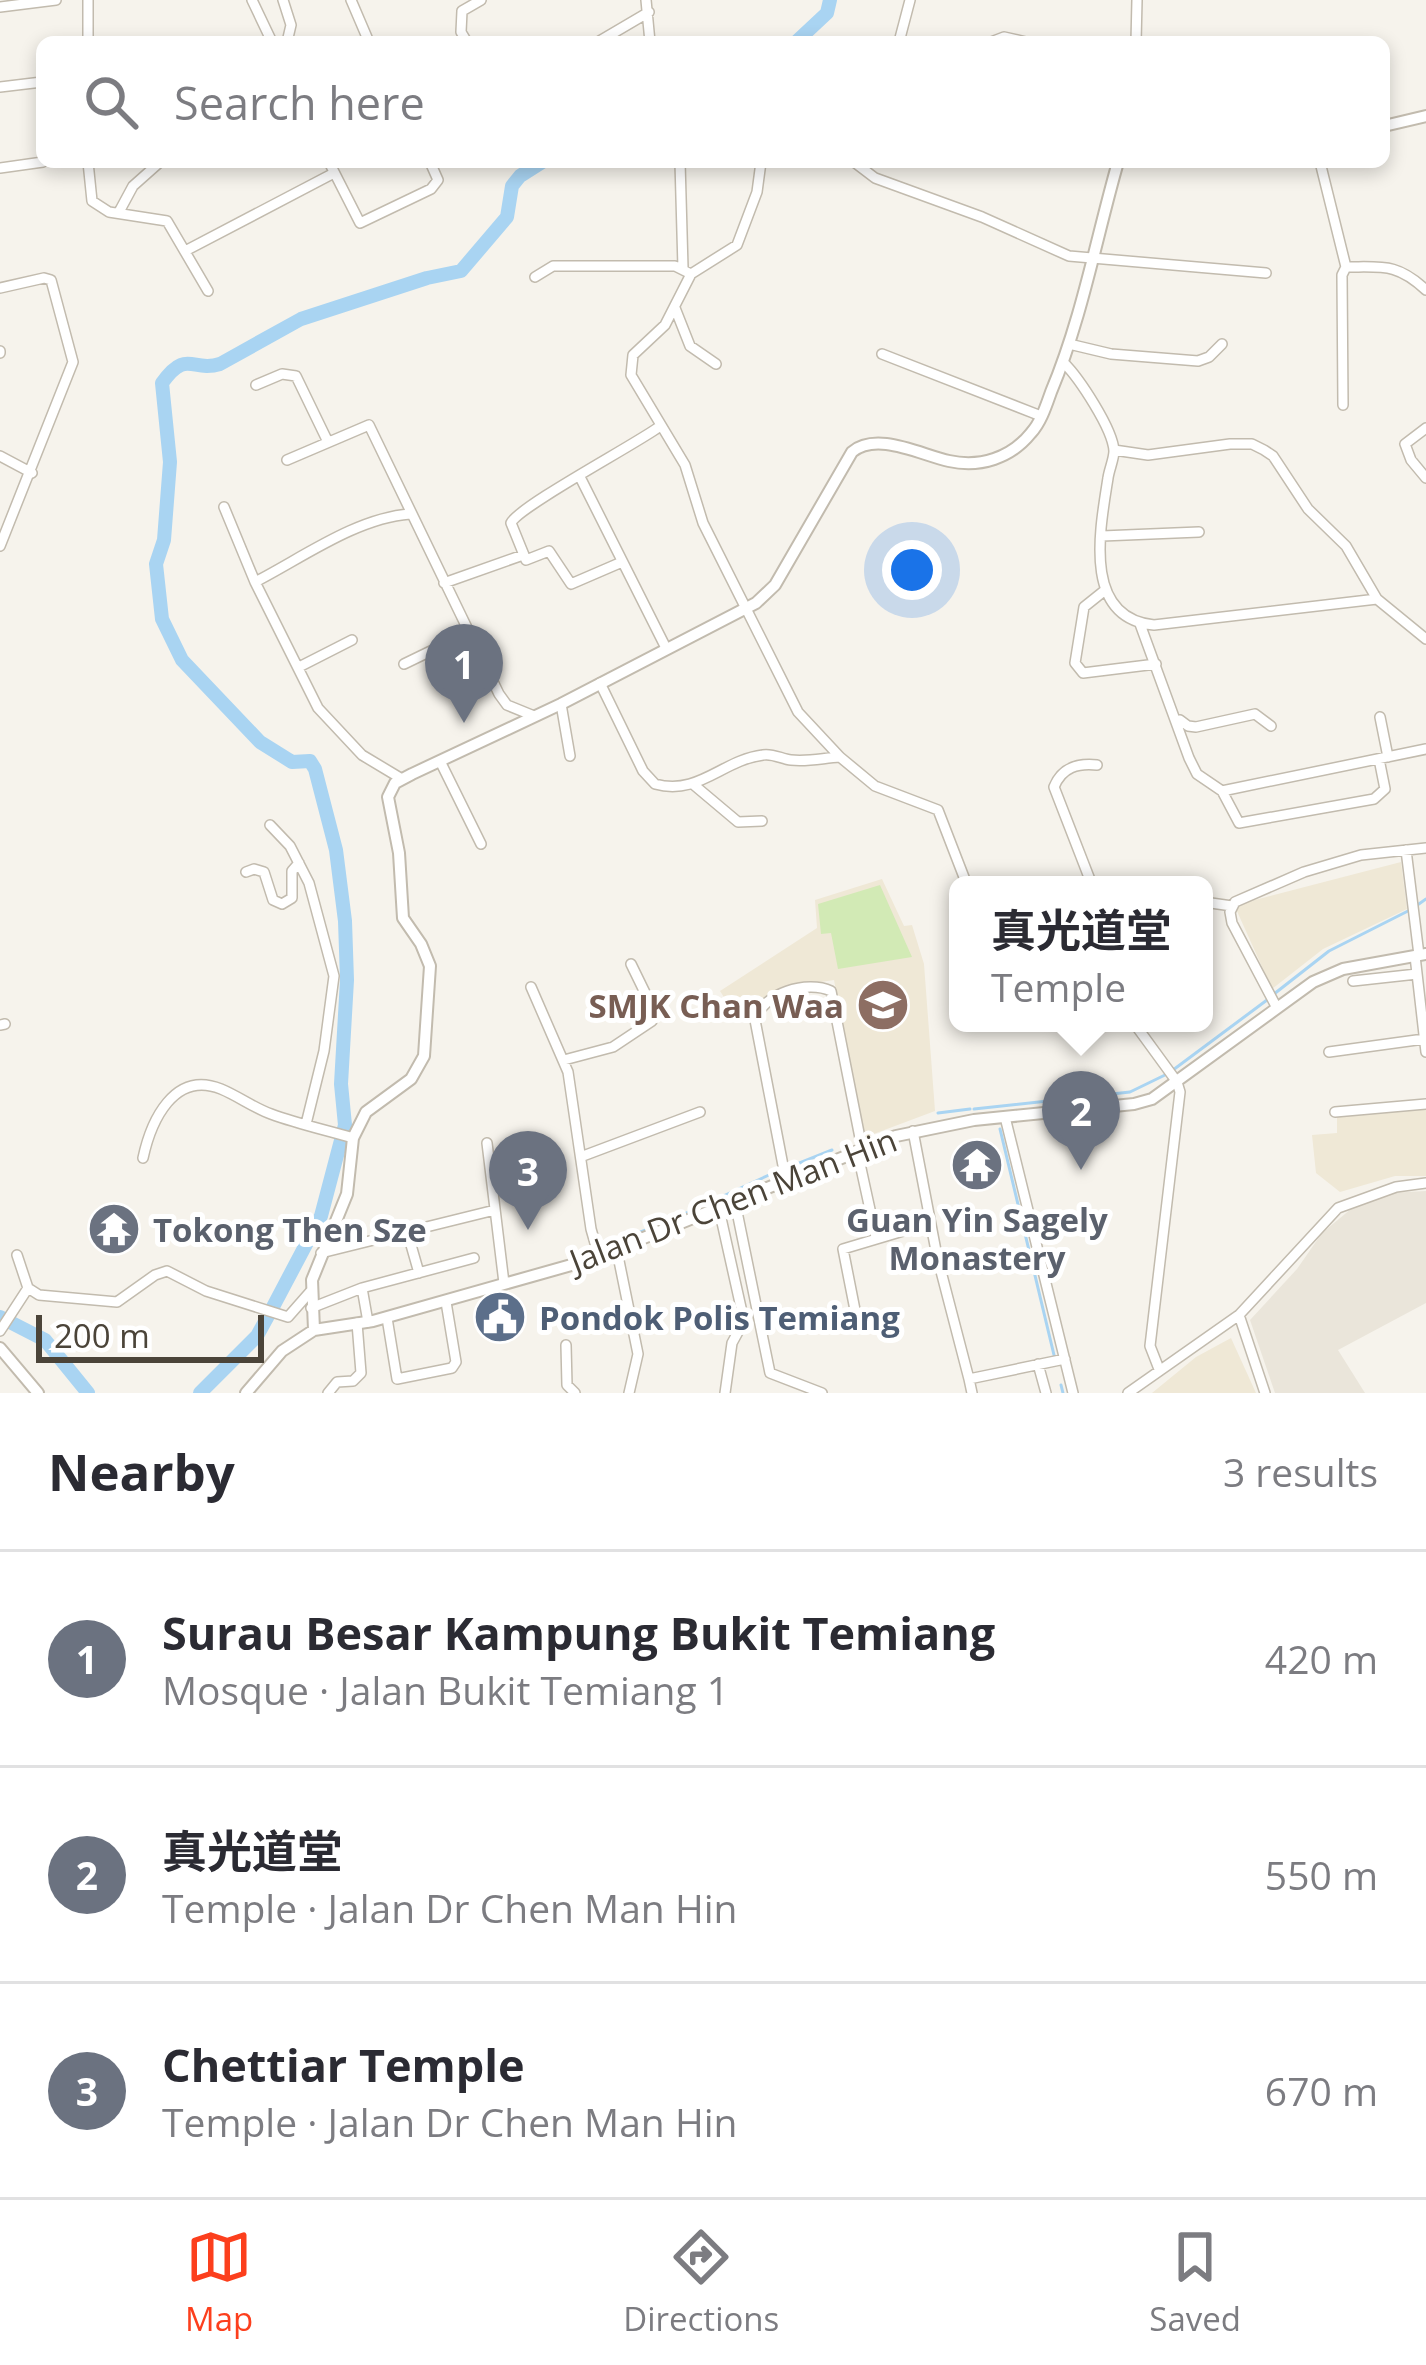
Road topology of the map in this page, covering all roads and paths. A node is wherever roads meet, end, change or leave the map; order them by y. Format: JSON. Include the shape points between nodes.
{"nodes":[{"id":1,"x":56,"y":0,"type":"edge"},
{"id":2,"x":88,"y":0,"type":"edge"},
{"id":3,"x":252,"y":0,"type":"edge"},
{"id":4,"x":283,"y":0,"type":"edge"},
{"id":5,"x":351,"y":0,"type":"edge"},
{"id":6,"x":481,"y":0,"type":"edge"},
{"id":7,"x":646,"y":0,"type":"edge"},
{"id":8,"x":910,"y":0,"type":"edge"},
{"id":9,"x":1136,"y":0,"type":"edge"},
{"id":10,"x":0,"y":8,"type":"edge"},
{"id":11,"x":649,"y":12,"type":"junction"},
{"id":12,"x":88,"y":36,"type":"edge"},
{"id":13,"x":269,"y":36,"type":"edge"},
{"id":14,"x":288,"y":36,"type":"edge"},
{"id":15,"x":366,"y":36,"type":"edge"},
{"id":16,"x":463,"y":36,"type":"edge"},
{"id":17,"x":608,"y":36,"type":"edge"},
{"id":18,"x":650,"y":36,"type":"edge"},
{"id":19,"x":901,"y":36,"type":"edge"},
{"id":20,"x":1136,"y":36,"type":"edge"},
{"id":21,"x":36,"y":83,"type":"edge"},
{"id":22,"x":0,"y":87,"type":"edge"},
{"id":23,"x":1426,"y":116,"type":"edge"},
{"id":24,"x":1390,"y":125,"type":"edge"},
{"id":25,"x":36,"y":163,"type":"edge"},
{"id":26,"x":0,"y":168,"type":"edge"},
{"id":27,"x":88,"y":168,"type":"edge"},
{"id":28,"x":153,"y":168,"type":"edge"},
{"id":29,"x":329,"y":168,"type":"edge"},
{"id":30,"x":332,"y":168,"type":"edge"},
{"id":31,"x":432,"y":168,"type":"edge"},
{"id":32,"x":680,"y":168,"type":"edge"},
{"id":33,"x":760,"y":168,"type":"edge"},
{"id":34,"x":862,"y":168,"type":"edge"},
{"id":35,"x":1116,"y":168,"type":"edge"},
{"id":36,"x":1321,"y":168,"type":"edge"},
{"id":37,"x":118,"y":212,"type":"junction"},
{"id":38,"x":187,"y":250,"type":"junction"},
{"id":39,"x":1093,"y":260,"type":"junction"},
{"id":40,"x":1346,"y":267,"type":"junction"},
{"id":41,"x":687,"y":271,"type":"junction"},
{"id":42,"x":1266,"y":273,"type":"dead end"},
{"id":43,"x":535,"y":277,"type":"dead end"},
{"id":44,"x":0,"y":288,"type":"edge"},
{"id":45,"x":1426,"y":290,"type":"edge"},
{"id":46,"x":208,"y":291,"type":"dead end"},
{"id":47,"x":675,"y":308,"type":"junction"},
{"id":48,"x":1070,"y":344,"type":"junction"},
{"id":49,"x":1222,"y":344,"type":"dead end"},
{"id":50,"x":882,"y":354,"type":"dead end"},
{"id":51,"x":1064,"y":363,"type":"junction"},
{"id":52,"x":716,"y":364,"type":"dead end"},
{"id":53,"x":256,"y":385,"type":"dead end"},
{"id":54,"x":1343,"y":405,"type":"dead end"},
{"id":55,"x":1041,"y":416,"type":"junction"},
{"id":56,"x":659,"y":427,"type":"junction"},
{"id":57,"x":1426,"y":428,"type":"edge"},
{"id":58,"x":327,"y":440,"type":"junction"},
{"id":59,"x":1114,"y":450,"type":"junction"},
{"id":60,"x":0,"y":457,"type":"edge"},
{"id":61,"x":287,"y":460,"type":"dead end"},
{"id":62,"x":32,"y":473,"type":"junction"},
{"id":63,"x":580,"y":477,"type":"junction"},
{"id":64,"x":1426,"y":478,"type":"edge"},
{"id":65,"x":224,"y":507,"type":"dead end"},
{"id":66,"x":410,"y":514,"type":"junction"},
{"id":67,"x":1198,"y":532,"type":"dead end"},
{"id":68,"x":1102,"y":536,"type":"junction"},
{"id":69,"x":0,"y":546,"type":"edge"},
{"id":70,"x":524,"y":555,"type":"junction"},
{"id":71,"x":622,"y":562,"type":"junction"},
{"id":72,"x":255,"y":582,"type":"junction"},
{"id":73,"x":444,"y":584,"type":"junction"},
{"id":74,"x":1104,"y":591,"type":"junction"},
{"id":75,"x":1377,"y":599,"type":"junction"},
{"id":76,"x":747,"y":608,"type":"junction"},
{"id":77,"x":1140,"y":624,"type":"junction"},
{"id":78,"x":468,"y":633,"type":"junction"},
{"id":79,"x":1426,"y":639,"type":"edge"},
{"id":80,"x":352,"y":640,"type":"dead end"},
{"id":81,"x":666,"y":648,"type":"junction"},
{"id":82,"x":404,"y":664,"type":"dead end"},
{"id":83,"x":1156,"y":664,"type":"junction"},
{"id":84,"x":299,"y":668,"type":"junction"},
{"id":85,"x":600,"y":683,"type":"junction"},
{"id":86,"x":561,"y":704,"type":"junction"},
{"id":87,"x":507,"y":705,"type":"junction"},
{"id":88,"x":533,"y":716,"type":"junction"},
{"id":89,"x":1176,"y":716,"type":"junction"},
{"id":90,"x":1380,"y":717,"type":"dead end"},
{"id":91,"x":513,"y":724,"type":"junction"},
{"id":92,"x":1271,"y":726,"type":"dead end"},
{"id":93,"x":1426,"y":749,"type":"edge"},
{"id":94,"x":569,"y":756,"type":"dead end"},
{"id":95,"x":840,"y":757,"type":"junction"},
{"id":96,"x":1383,"y":758,"type":"junction"},
{"id":97,"x":440,"y":761,"type":"junction"},
{"id":98,"x":1097,"y":765,"type":"dead end"},
{"id":99,"x":402,"y":779,"type":"junction"},
{"id":100,"x":694,"y":785,"type":"junction"},
{"id":101,"x":1222,"y":790,"type":"junction"},
{"id":102,"x":762,"y":820,"type":"dead end"},
{"id":103,"x":270,"y":825,"type":"dead end"},
{"id":104,"x":481,"y":844,"type":"dead end"},
{"id":105,"x":1426,"y":848,"type":"edge"},
{"id":106,"x":1406,"y":850,"type":"junction"},
{"id":107,"x":299,"y":863,"type":"junction"},
{"id":108,"x":246,"y":872,"type":"dead end"},
{"id":109,"x":964,"y":876,"type":"edge"},
{"id":110,"x":1089,"y":876,"type":"edge"},
{"id":111,"x":1213,"y":903,"type":"edge"},
{"id":112,"x":1232,"y":906,"type":"junction"},
{"id":113,"x":1421,"y":935,"type":"edge"},
{"id":114,"x":1420,"y":955,"type":"edge"},
{"id":115,"x":631,"y":964,"type":"dead end"},
{"id":116,"x":1417,"y":974,"type":"junction"},
{"id":117,"x":1353,"y":981,"type":"dead end"},
{"id":118,"x":531,"y":987,"type":"dead end"},
{"id":119,"x":1272,"y":1001,"type":"junction"},
{"id":120,"x":1140,"y":1032,"type":"edge"},
{"id":121,"x":1424,"y":1039,"type":"edge"},
{"id":122,"x":1329,"y":1052,"type":"dead end"},
{"id":123,"x":1426,"y":1052,"type":"edge"},
{"id":124,"x":565,"y":1060,"type":"junction"},
{"id":125,"x":1170,"y":1076,"type":"junction"},
{"id":126,"x":1426,"y":1104,"type":"edge"},
{"id":127,"x":700,"y":1112,"type":"dead end"},
{"id":128,"x":1336,"y":1112,"type":"dead end"},
{"id":129,"x":1005,"y":1117,"type":"junction"},
{"id":130,"x":306,"y":1124,"type":"junction"},
{"id":131,"x":913,"y":1131,"type":"junction"},
{"id":132,"x":353,"y":1138,"type":"junction"},
{"id":133,"x":487,"y":1143,"type":"dead end"},
{"id":134,"x":860,"y":1149,"type":"junction"},
{"id":135,"x":583,"y":1156,"type":"junction"},
{"id":136,"x":143,"y":1158,"type":"dead end"},
{"id":137,"x":786,"y":1180,"type":"junction"},
{"id":138,"x":1426,"y":1184,"type":"edge"},
{"id":139,"x":735,"y":1202,"type":"junction"},
{"id":140,"x":719,"y":1209,"type":"junction"},
{"id":141,"x":495,"y":1210,"type":"junction"},
{"id":142,"x":930,"y":1223,"type":"junction"},
{"id":143,"x":407,"y":1232,"type":"junction"},
{"id":144,"x":876,"y":1237,"type":"junction"},
{"id":145,"x":617,"y":1251,"type":"junction"},
{"id":146,"x":321,"y":1252,"type":"junction"},
{"id":147,"x":17,"y":1255,"type":"dead end"},
{"id":148,"x":599,"y":1257,"type":"junction"},
{"id":149,"x":474,"y":1258,"type":"dead end"},
{"id":150,"x":419,"y":1273,"type":"junction"},
{"id":151,"x":504,"y":1283,"type":"junction"},
{"id":152,"x":28,"y":1288,"type":"junction"},
{"id":153,"x":362,"y":1288,"type":"junction"},
{"id":154,"x":310,"y":1292,"type":"junction"},
{"id":155,"x":446,"y":1302,"type":"junction"},
{"id":156,"x":311,"y":1308,"type":"junction"},
{"id":157,"x":1239,"y":1315,"type":"junction"},
{"id":158,"x":387,"y":1318,"type":"junction"},
{"id":159,"x":857,"y":1320,"type":"dead end"},
{"id":160,"x":363,"y":1323,"type":"junction"},
{"id":161,"x":0,"y":1330,"type":"edge"},
{"id":162,"x":314,"y":1330,"type":"junction"},
{"id":163,"x":566,"y":1345,"type":"dead end"},
{"id":164,"x":0,"y":1348,"type":"edge"},
{"id":165,"x":1065,"y":1359,"type":"junction"},
{"id":166,"x":1039,"y":1364,"type":"junction"},
{"id":167,"x":1159,"y":1369,"type":"junction"},
{"id":168,"x":1069,"y":1377,"type":"junction"},
{"id":169,"x":969,"y":1379,"type":"junction"},
{"id":170,"x":1044,"y":1388,"type":"edge"},
{"id":171,"x":804,"y":1390,"type":"edge"},
{"id":172,"x":38,"y":1393,"type":"edge"},
{"id":173,"x":246,"y":1393,"type":"edge"},
{"id":174,"x":328,"y":1393,"type":"edge"},
{"id":175,"x":574,"y":1393,"type":"edge"},
{"id":176,"x":629,"y":1393,"type":"edge"},
{"id":177,"x":725,"y":1393,"type":"edge"},
{"id":178,"x":822,"y":1393,"type":"edge"},
{"id":179,"x":972,"y":1393,"type":"edge"},
{"id":180,"x":1073,"y":1393,"type":"edge"},
{"id":181,"x":1128,"y":1393,"type":"edge"},
{"id":182,"x":1265,"y":1393,"type":"edge"}],
"edges":[{"from":1,"to":10,"type":"street"},
{"from":2,"to":12,"type":"street"},
{"from":3,"to":13,"type":"street"},
{"from":4,"to":14,"type":"street"},
{"from":5,"to":15,"type":"street"},
{"from":6,"to":16,"type":"street","via":[[457,8]]},
{"from":7,"to":11,"type":"street"},
{"from":8,"to":19,"type":"street"},
{"from":9,"to":20,"type":"street"},
{"from":11,"to":17,"type":"street"},
{"from":11,"to":18,"type":"street"},
{"from":21,"to":22,"type":"street"},
{"from":23,"to":24,"type":"street"},
{"from":25,"to":26,"type":"street"},
{"from":27,"to":37,"type":"street","via":[[92,201]]},
{"from":28,"to":37,"type":"street"},
{"from":29,"to":38,"type":"street"},
{"from":30,"to":31,"type":"street","via":[[360,223],[431,189]]},
{"from":32,"to":41,"type":"street"},
{"from":33,"to":41,"type":"street","via":[[737,245]]},
{"from":34,"to":39,"type":"street","via":[[1048,249]]},
{"from":35,"to":39,"type":"street"},
{"from":36,"to":40,"type":"street"},
{"from":37,"to":38,"type":"street","via":[[167,221]]},
{"from":38,"to":46,"type":"street"},
{"from":39,"to":42,"type":"street"},
{"from":39,"to":48,"type":"street"},
{"from":40,"to":45,"type":"street","via":[[1393,267]]},
{"from":40,"to":54,"type":"street"},
{"from":41,"to":43,"type":"street","via":[[553,266]]},
{"from":41,"to":47,"type":"street"},
{"from":44,"to":62,"type":"street","via":[[52,280],[73,355]]},
{"from":47,"to":52,"type":"street","via":[[690,346]]},
{"from":47,"to":56,"type":"street","via":[[638,347],[630,369]]},
{"from":48,"to":49,"type":"street","via":[[1198,361]]},
{"from":48,"to":51,"type":"street"},
{"from":50,"to":55,"type":"street"},
{"from":51,"to":55,"type":"street"},
{"from":51,"to":59,"type":"street"},
{"from":53,"to":58,"type":"street","via":[[296,376]]},
{"from":55,"to":76,"type":"street","via":[[1022,443],[987,462],[860,446],[775,585]]},
{"from":56,"to":63,"type":"street"},
{"from":56,"to":76,"type":"street","via":[[685,465],[703,523]]},
{"from":57,"to":64,"type":"street","via":[[1405,444]]},
{"from":58,"to":61,"type":"street"},
{"from":58,"to":66,"type":"street","via":[[367,423]]},
{"from":59,"to":68,"type":"street"},
{"from":59,"to":75,"type":"street","via":[[1264,450],[1346,546]]},
{"from":60,"to":62,"type":"street"},
{"from":62,"to":69,"type":"street"},
{"from":63,"to":70,"type":"street","via":[[514,515]]},
{"from":63,"to":71,"type":"street"},
{"from":65,"to":72,"type":"street"},
{"from":66,"to":72,"type":"street","via":[[351,532]]},
{"from":66,"to":73,"type":"street"},
{"from":67,"to":68,"type":"street"},
{"from":68,"to":74,"type":"street"},
{"from":70,"to":71,"type":"street","via":[[528,561],[549,551],[572,584]]},
{"from":70,"to":73,"type":"street"},
{"from":71,"to":81,"type":"street"},
{"from":72,"to":84,"type":"street"},
{"from":73,"to":78,"type":"street"},
{"from":74,"to":77,"type":"street"},
{"from":74,"to":83,"type":"street","via":[[1084,607],[1078,669]]},
{"from":75,"to":77,"type":"street"},
{"from":75,"to":79,"type":"street"},
{"from":76,"to":81,"type":"street"},
{"from":76,"to":95,"type":"street","via":[[798,712]]},
{"from":77,"to":83,"type":"street"},
{"from":78,"to":82,"type":"street"},
{"from":78,"to":87,"type":"street"},
{"from":80,"to":84,"type":"street"},
{"from":81,"to":85,"type":"street"},
{"from":83,"to":89,"type":"street"},
{"from":84,"to":99,"type":"street","via":[[340,735]]},
{"from":85,"to":86,"type":"street"},
{"from":85,"to":100,"type":"street","via":[[649,780]]},
{"from":86,"to":88,"type":"street"},
{"from":86,"to":94,"type":"street"},
{"from":87,"to":88,"type":"street"},
{"from":87,"to":91,"type":"street"},
{"from":88,"to":91,"type":"street"},
{"from":89,"to":92,"type":"street","via":[[1196,727],[1255,714]]},
{"from":89,"to":101,"type":"street","via":[[1197,774]]},
{"from":90,"to":96,"type":"street"},
{"from":91,"to":97,"type":"street"},
{"from":93,"to":96,"type":"street"},
{"from":95,"to":100,"type":"street","via":[[760,755]]},
{"from":95,"to":109,"type":"street","via":[[875,786],[938,810]]},
{"from":96,"to":101,"type":"street"},
{"from":96,"to":101,"type":"street","via":[[1384,789],[1374,799],[1239,824]]},
{"from":97,"to":99,"type":"street"},
{"from":97,"to":104,"type":"street"},
{"from":98,"to":110,"type":"street","via":[[1067,770],[1054,787]]},
{"from":99,"to":132,"type":"street","via":[[389,791],[388,810],[403,918],[430,966],[424,1056],[411,1079],[366,1112]]},
{"from":100,"to":102,"type":"street","via":[[738,822]]},
{"from":103,"to":107,"type":"street"},
{"from":105,"to":106,"type":"street"},
{"from":106,"to":112,"type":"street","via":[[1304,872]]},
{"from":106,"to":113,"type":"street"},
{"from":107,"to":108,"type":"street","via":[[292,898],[282,904],[264,872]]},
{"from":107,"to":130,"type":"street","via":[[334,976]]},
{"from":111,"to":112,"type":"street"},
{"from":112,"to":119,"type":"street","via":[[1232,922]]},
{"from":113,"to":114,"type":"street"},
{"from":114,"to":116,"type":"street"},
{"from":114,"to":119,"type":"street","name":"Jalan Dr Chen Man Hin","via":[[1325,976]]},
{"from":115,"to":124,"type":"street","via":[[652,1022],[613,1047]]},
{"from":116,"to":117,"type":"street"},
{"from":116,"to":121,"type":"street"},
{"from":118,"to":124,"type":"street"},
{"from":119,"to":125,"type":"street","name":"Jalan Dr Chen Man Hin"},
{"from":120,"to":125,"type":"street"},
{"from":121,"to":122,"type":"street"},
{"from":121,"to":123,"type":"street"},
{"from":124,"to":135,"type":"street"},
{"from":125,"to":129,"type":"street","name":"Jalan Dr Chen Man Hin","via":[[1152,1099],[1134,1104]]},
{"from":125,"to":167,"type":"street","via":[[1180,1092],[1150,1346]]},
{"from":126,"to":128,"type":"street"},
{"from":127,"to":135,"type":"street"},
{"from":129,"to":131,"type":"street","name":"Jalan Dr Chen Man Hin"},
{"from":129,"to":165,"type":"street"},
{"from":130,"to":132,"type":"street"},
{"from":130,"to":136,"type":"street","via":[[220,1089],[188,1086],[170,1097]]},
{"from":131,"to":134,"type":"street","name":"Jalan Dr Chen Man Hin"},
{"from":131,"to":142,"type":"street"},
{"from":132,"to":146,"type":"street","via":[[346,1194]]},
{"from":133,"to":141,"type":"street"},
{"from":134,"to":137,"type":"street","name":"Jalan Dr Chen Man Hin"},
{"from":134,"to":137,"type":"street","via":[[831,991],[791,990],[764,1004],[755,1020]]},
{"from":134,"to":144,"type":"street"},
{"from":135,"to":148,"type":"street"},
{"from":137,"to":139,"type":"street","name":"Jalan Dr Chen Man Hin"},
{"from":138,"to":157,"type":"street","via":[[1338,1208]]},
{"from":139,"to":140,"type":"street","name":"Jalan Dr Chen Man Hin"},
{"from":139,"to":171,"type":"street","via":[[770,1372]]},
{"from":140,"to":145,"type":"street","name":"Jalan Dr Chen Man Hin"},
{"from":140,"to":177,"type":"street","via":[[744,1321]]},
{"from":141,"to":143,"type":"street"},
{"from":141,"to":151,"type":"street"},
{"from":142,"to":144,"type":"street"},
{"from":142,"to":169,"type":"street"},
{"from":143,"to":146,"type":"street"},
{"from":143,"to":150,"type":"street"},
{"from":144,"to":159,"type":"street","via":[[842,1252]]},
{"from":145,"to":148,"type":"street","name":"Jalan Dr Chen Man Hin"},
{"from":145,"to":176,"type":"street","via":[[638,1354]]},
{"from":146,"to":154,"type":"street"},
{"from":147,"to":152,"type":"street"},
{"from":148,"to":151,"type":"street","name":"Jalan Dr Chen Man Hin"},
{"from":149,"to":150,"type":"street"},
{"from":150,"to":153,"type":"street"},
{"from":151,"to":155,"type":"street","name":"Jalan Dr Chen Man Hin"},
{"from":152,"to":154,"type":"street","via":[[117,1302],[167,1271],[206,1292],[291,1316]]},
{"from":152,"to":161,"type":"street"},
{"from":153,"to":156,"type":"street"},
{"from":153,"to":160,"type":"street"},
{"from":154,"to":156,"type":"street"},
{"from":155,"to":158,"type":"street","name":"Jalan Dr Chen Man Hin"},
{"from":155,"to":158,"type":"street","via":[[452,1368],[398,1379]]},
{"from":156,"to":162,"type":"street"},
{"from":157,"to":167,"type":"street"},
{"from":157,"to":182,"type":"street"},
{"from":158,"to":160,"type":"street","name":"Jalan Dr Chen Man Hin"},
{"from":160,"to":162,"type":"street","name":"Jalan Dr Chen Man Hin"},
{"from":160,"to":174,"type":"street","via":[[361,1373]]},
{"from":162,"to":173,"type":"street","name":"Jalan Dr Chen Man Hin","via":[[282,1351]]},
{"from":163,"to":175,"type":"street"},
{"from":164,"to":172,"type":"street"},
{"from":165,"to":166,"type":"street"},
{"from":165,"to":168,"type":"street"},
{"from":166,"to":169,"type":"street"},
{"from":166,"to":170,"type":"street"},
{"from":167,"to":181,"type":"street"},
{"from":168,"to":170,"type":"street"},
{"from":168,"to":180,"type":"street"},
{"from":169,"to":179,"type":"street"},
{"from":171,"to":178,"type":"street"}]}
